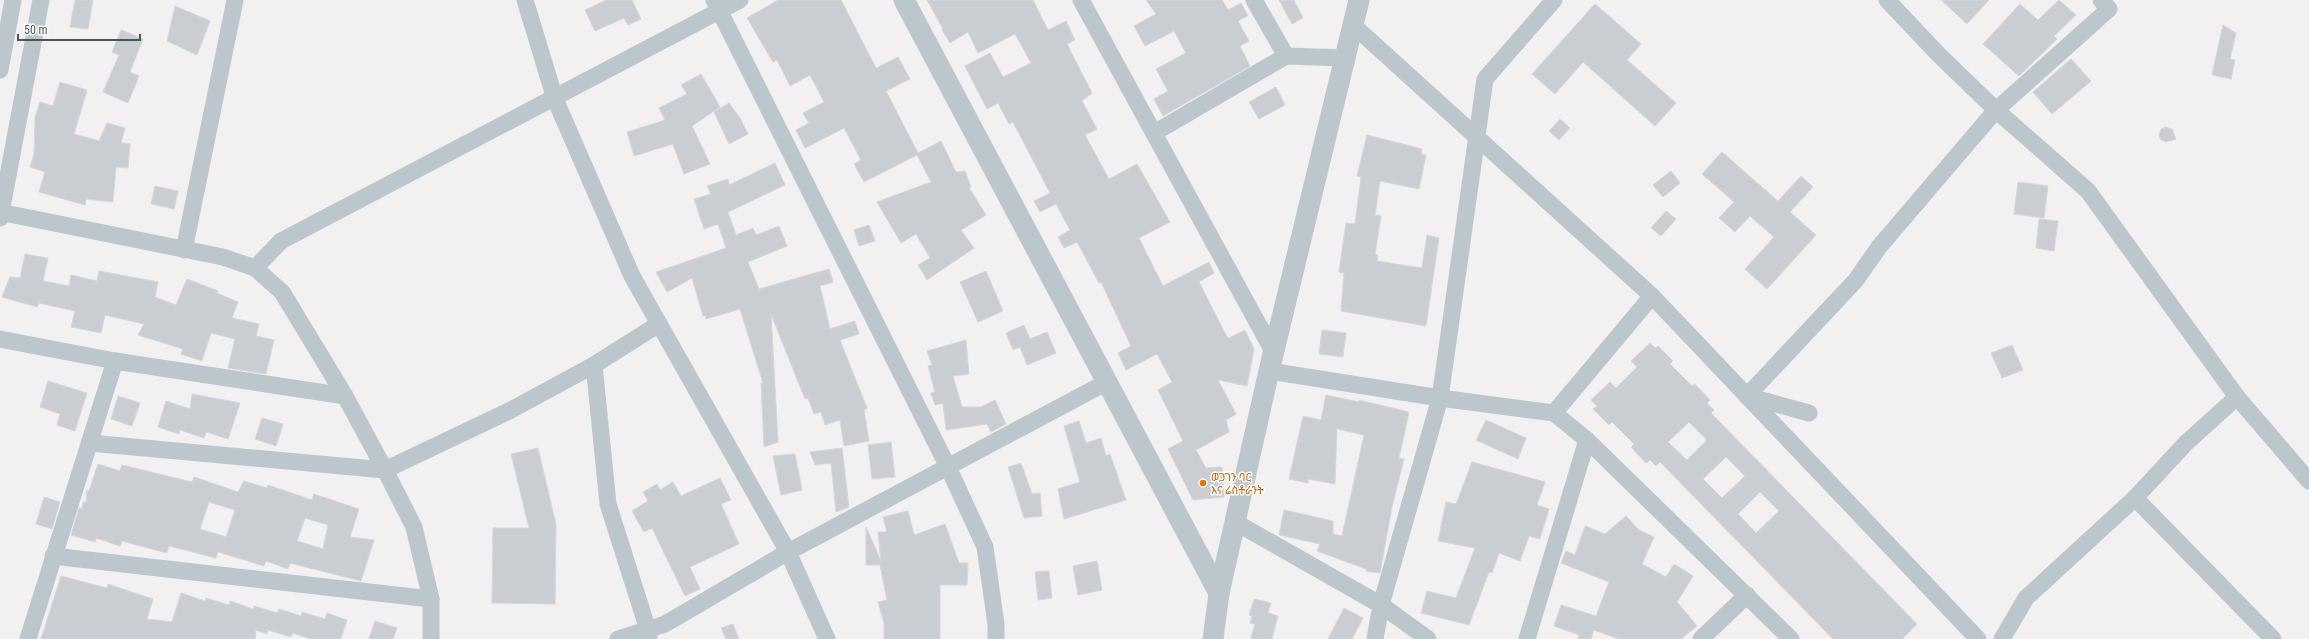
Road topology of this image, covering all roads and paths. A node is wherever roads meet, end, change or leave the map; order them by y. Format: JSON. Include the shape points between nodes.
{"nodes":[{"id":1,"x":13,"y":0,"type":"edge"},
{"id":2,"x":41,"y":0,"type":"edge"},
{"id":3,"x":235,"y":0,"type":"edge"},
{"id":4,"x":524,"y":0,"type":"edge"},
{"id":5,"x":740,"y":0,"type":"edge"},
{"id":6,"x":904,"y":0,"type":"edge"},
{"id":7,"x":1081,"y":0,"type":"edge"},
{"id":8,"x":1254,"y":0,"type":"edge"},
{"id":9,"x":1359,"y":0,"type":"edge"},
{"id":10,"x":1554,"y":0,"type":"edge"},
{"id":11,"x":1887,"y":0,"type":"edge"},
{"id":12,"x":2101,"y":0,"type":"edge"},
{"id":13,"x":718,"y":6,"type":"edge"},
{"id":14,"x":1354,"y":26,"type":"junction"},
{"id":15,"x":1286,"y":56,"type":"junction"},
{"id":16,"x":1347,"y":58,"type":"junction"},
{"id":17,"x":0,"y":70,"type":"edge"},
{"id":18,"x":554,"y":99,"type":"junction"},
{"id":19,"x":1996,"y":110,"type":"junction"},
{"id":20,"x":1154,"y":133,"type":"junction"},
{"id":21,"x":1475,"y":137,"type":"junction"},
{"id":22,"x":0,"y":214,"type":"edge"},
{"id":23,"x":184,"y":250,"type":"junction"},
{"id":24,"x":255,"y":268,"type":"junction"},
{"id":25,"x":1652,"y":296,"type":"junction"},
{"id":26,"x":659,"y":324,"type":"junction"},
{"id":27,"x":0,"y":339,"type":"edge"},
{"id":28,"x":115,"y":361,"type":"junction"},
{"id":29,"x":1271,"y":362,"type":"junction"},
{"id":30,"x":594,"y":365,"type":"junction"},
{"id":31,"x":1107,"y":382,"type":"junction"},
{"id":32,"x":344,"y":396,"type":"junction"},
{"id":33,"x":2237,"y":397,"type":"junction"},
{"id":34,"x":1440,"y":398,"type":"junction"},
{"id":35,"x":1554,"y":413,"type":"junction"},
{"id":36,"x":1809,"y":413,"type":"dead end"},
{"id":37,"x":1587,"y":440,"type":"junction"},
{"id":38,"x":90,"y":443,"type":"junction"},
{"id":39,"x":948,"y":467,"type":"junction"},
{"id":40,"x":385,"y":470,"type":"junction"},
{"id":41,"x":2309,"y":481,"type":"edge"},
{"id":42,"x":2135,"y":498,"type":"junction"},
{"id":43,"x":1235,"y":522,"type":"junction"},
{"id":44,"x":788,"y":552,"type":"junction"},
{"id":45,"x":53,"y":556,"type":"junction"},
{"id":46,"x":1219,"y":593,"type":"junction"},
{"id":47,"x":1747,"y":595,"type":"junction"},
{"id":48,"x":431,"y":599,"type":"junction"},
{"id":49,"x":1381,"y":605,"type":"junction"},
{"id":50,"x":649,"y":634,"type":"edge"},
{"id":51,"x":28,"y":639,"type":"edge"},
{"id":52,"x":431,"y":639,"type":"edge"},
{"id":53,"x":618,"y":639,"type":"edge"},
{"id":54,"x":826,"y":639,"type":"edge"},
{"id":55,"x":996,"y":639,"type":"edge"},
{"id":56,"x":1213,"y":639,"type":"edge"},
{"id":57,"x":1375,"y":639,"type":"edge"},
{"id":58,"x":1428,"y":639,"type":"edge"},
{"id":59,"x":1527,"y":639,"type":"edge"},
{"id":60,"x":1700,"y":639,"type":"edge"},
{"id":61,"x":1791,"y":639,"type":"edge"},
{"id":62,"x":1978,"y":639,"type":"edge"},
{"id":63,"x":2002,"y":639,"type":"edge"},
{"id":64,"x":2273,"y":639,"type":"edge"}],
"edges":[{"from":1,"to":17,"type":"street"},
{"from":2,"to":22,"type":"street"},
{"from":3,"to":23,"type":"street"},
{"from":4,"to":18,"type":"street"},
{"from":5,"to":13,"type":"street"},
{"from":6,"to":31,"type":"street"},
{"from":7,"to":20,"type":"street"},
{"from":8,"to":15,"type":"street"},
{"from":9,"to":14,"type":"street"},
{"from":10,"to":21,"type":"street","via":[[1485,79]]},
{"from":11,"to":19,"type":"street"},
{"from":12,"to":19,"type":"street","via":[[2109,9]]},
{"from":13,"to":18,"type":"street"},
{"from":13,"to":39,"type":"street"},
{"from":14,"to":16,"type":"street"},
{"from":14,"to":21,"type":"street"},
{"from":15,"to":16,"type":"street"},
{"from":15,"to":20,"type":"street"},
{"from":16,"to":29,"type":"street"},
{"from":18,"to":24,"type":"street","via":[[281,241]]},
{"from":18,"to":26,"type":"street","via":[[632,276]]},
{"from":19,"to":33,"type":"street","via":[[2088,191]]},
{"from":19,"to":36,"type":"street","via":[[1879,247],[1856,280],[1747,396]]},
{"from":20,"to":29,"type":"street"},
{"from":21,"to":25,"type":"street"},
{"from":21,"to":34,"type":"street"},
{"from":22,"to":23,"type":"street"},
{"from":23,"to":24,"type":"street","via":[[223,257]]},
{"from":24,"to":32,"type":"street","via":[[282,292]]},
{"from":25,"to":35,"type":"street"},
{"from":25,"to":62,"type":"street"},
{"from":26,"to":30,"type":"street"},
{"from":26,"to":44,"type":"street"},
{"from":27,"to":28,"type":"street"},
{"from":28,"to":32,"type":"street"},
{"from":28,"to":38,"type":"street"},
{"from":29,"to":34,"type":"street"},
{"from":29,"to":43,"type":"street"},
{"from":30,"to":40,"type":"street","via":[[510,412]]},
{"from":30,"to":50,"type":"street","via":[[608,504]]},
{"from":31,"to":39,"type":"street"},
{"from":31,"to":46,"type":"street"},
{"from":32,"to":40,"type":"street"},
{"from":33,"to":41,"type":"street"},
{"from":33,"to":42,"type":"street","via":[[2186,443]]},
{"from":34,"to":35,"type":"street"},
{"from":34,"to":49,"type":"street"},
{"from":35,"to":37,"type":"street"},
{"from":37,"to":47,"type":"street"},
{"from":37,"to":59,"type":"street"},
{"from":38,"to":40,"type":"street"},
{"from":38,"to":45,"type":"street"},
{"from":39,"to":44,"type":"street"},
{"from":39,"to":55,"type":"street","via":[[985,547]]},
{"from":40,"to":48,"type":"street","via":[[414,527]]},
{"from":42,"to":63,"type":"street","via":[[2026,598]]},
{"from":42,"to":64,"type":"street"},
{"from":43,"to":46,"type":"street"},
{"from":43,"to":49,"type":"street"},
{"from":44,"to":50,"type":"street"},
{"from":44,"to":54,"type":"street"},
{"from":45,"to":48,"type":"street"},
{"from":45,"to":51,"type":"street"},
{"from":46,"to":56,"type":"street"},
{"from":47,"to":60,"type":"street"},
{"from":47,"to":61,"type":"street"},
{"from":48,"to":52,"type":"street"},
{"from":49,"to":57,"type":"street"},
{"from":49,"to":58,"type":"street"},
{"from":50,"to":53,"type":"street"}]}
